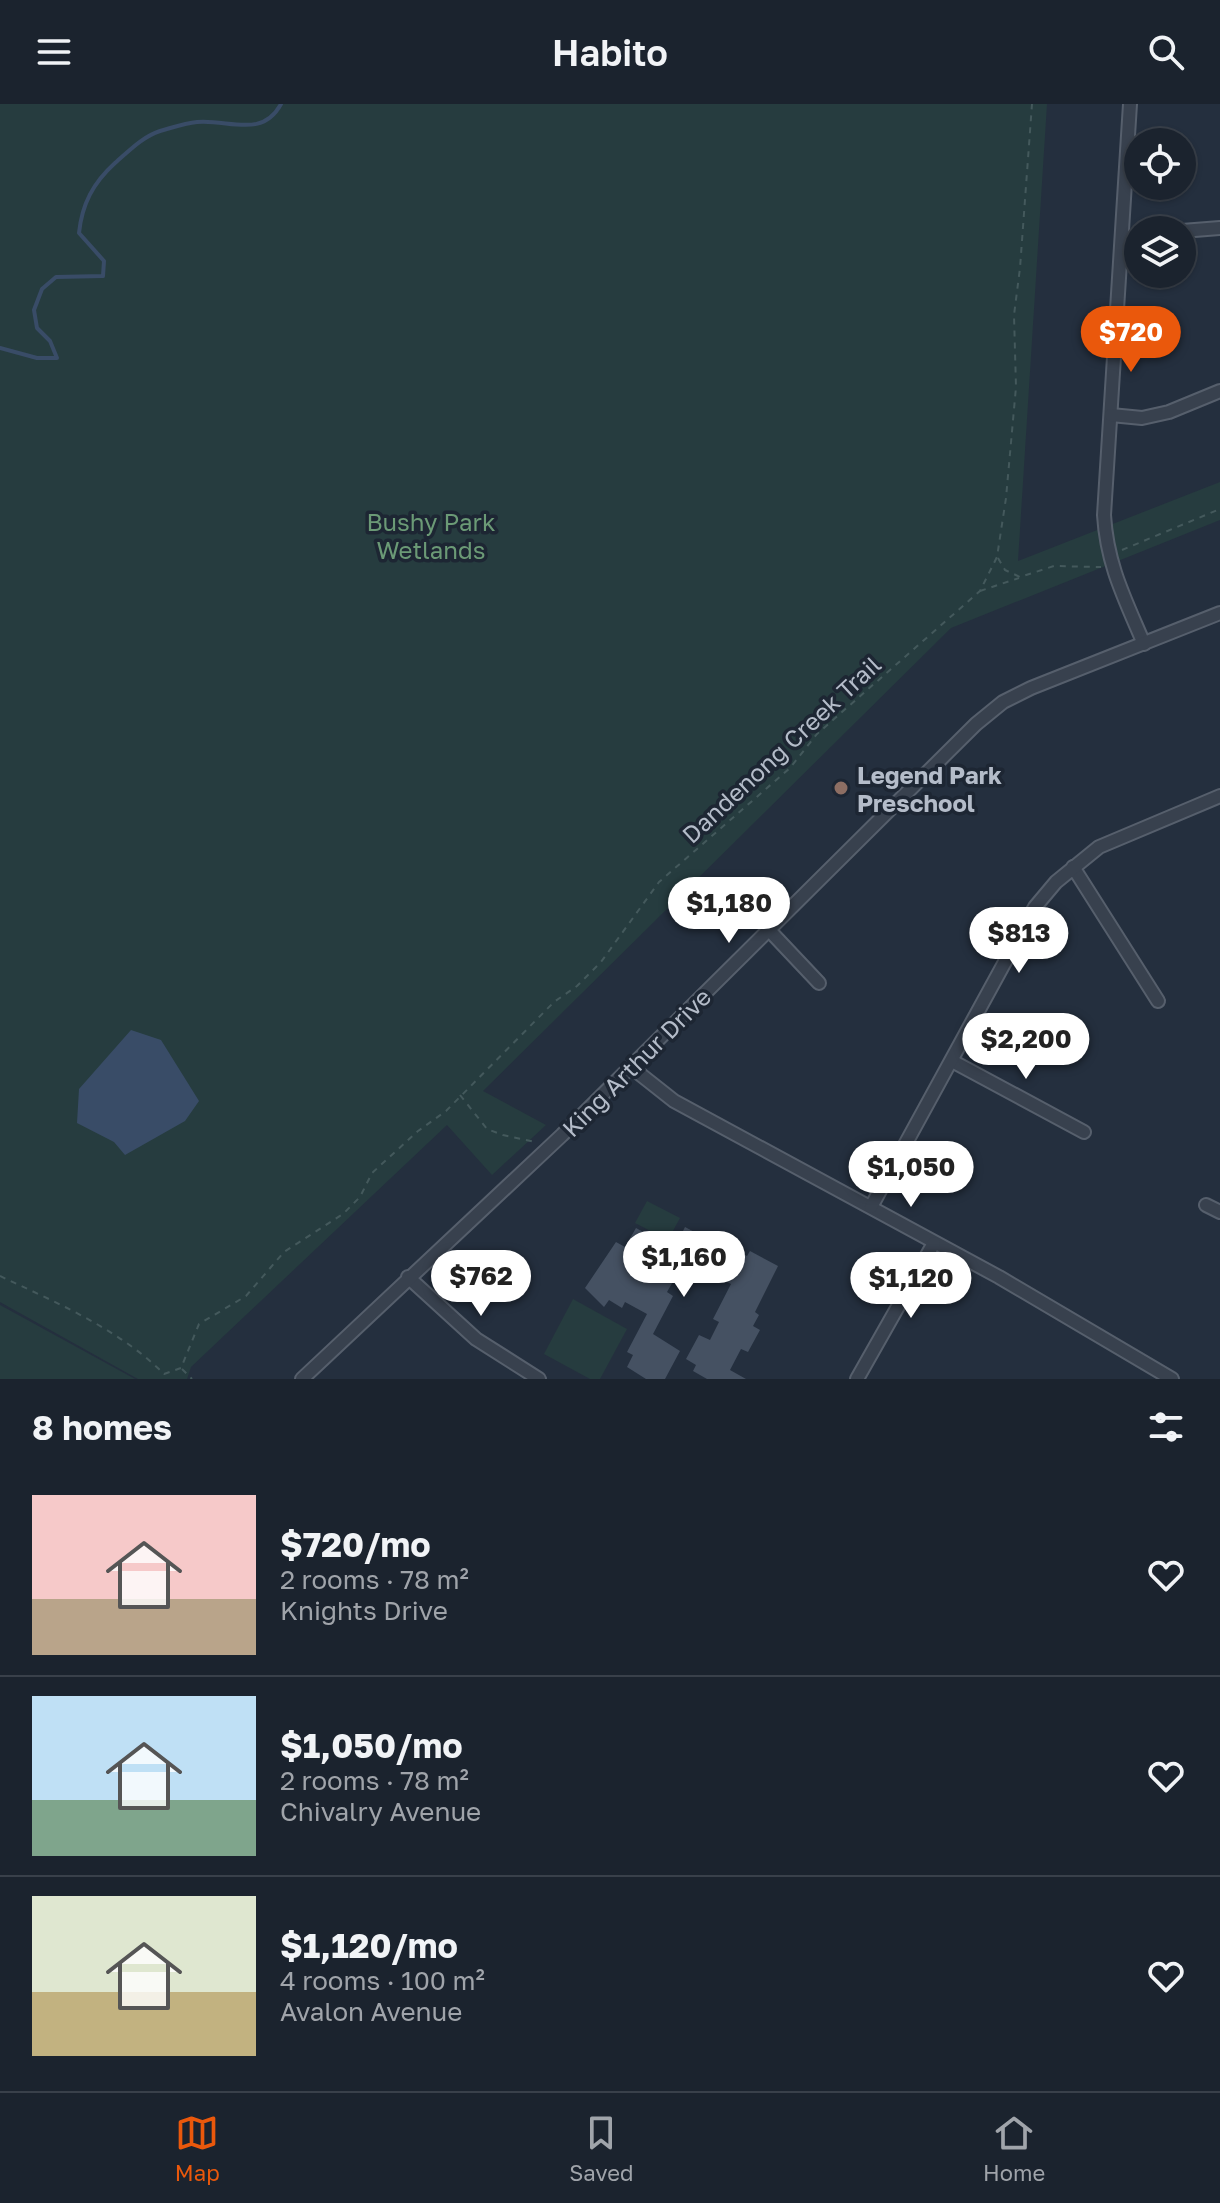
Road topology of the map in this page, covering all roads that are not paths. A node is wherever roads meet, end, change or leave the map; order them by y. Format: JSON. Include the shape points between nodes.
{"nodes":[{"id":1,"x":1130,"y":104,"type":"edge"},
{"id":2,"x":1220,"y":228,"type":"edge"},
{"id":3,"x":1196,"y":230,"type":"edge"},
{"id":4,"x":1122,"y":236,"type":"joint"},
{"id":5,"x":1220,"y":391,"type":"edge"},
{"id":6,"x":1111,"y":415,"type":"junction"},
{"id":7,"x":1220,"y":613,"type":"edge"},
{"id":8,"x":1144,"y":644,"type":"junction"},
{"id":9,"x":1220,"y":796,"type":"edge"},
{"id":10,"x":1073,"y":867,"type":"junction"},
{"id":11,"x":769,"y":930,"type":"junction"},
{"id":12,"x":819,"y":983,"type":"dead end"},
{"id":13,"x":1158,"y":1001,"type":"dead end"},
{"id":14,"x":952,"y":1061,"type":"junction"},
{"id":15,"x":631,"y":1067,"type":"junction"},
{"id":16,"x":1084,"y":1132,"type":"dead end"},
{"id":17,"x":1206,"y":1205,"type":"dead end"},
{"id":18,"x":871,"y":1207,"type":"junction"},
{"id":19,"x":1220,"y":1212,"type":"edge"},
{"id":20,"x":934,"y":1243,"type":"junction"},
{"id":21,"x":408,"y":1277,"type":"junction"},
{"id":22,"x":302,"y":1379,"type":"edge"},
{"id":23,"x":539,"y":1379,"type":"edge"},
{"id":24,"x":857,"y":1379,"type":"edge"},
{"id":25,"x":1172,"y":1379,"type":"edge"}],
"edges":[{"from":1,"to":4,"type":"street"},
{"from":2,"to":3,"type":"street"},
{"from":4,"to":6,"type":"street"},
{"from":5,"to":6,"type":"street","via":[[1142,418]]},
{"from":6,"to":8,"type":"street","via":[[1104,515],[1110,561]]},
{"from":7,"to":8,"type":"street","name":"King Arthur Drive"},
{"from":8,"to":11,"type":"street","name":"King Arthur Drive","via":[[1003,702]]},
{"from":9,"to":10,"type":"street","via":[[1111,841]]},
{"from":10,"to":13,"type":"street"},
{"from":10,"to":14,"type":"street","via":[[1035,907]]},
{"from":11,"to":12,"type":"street"},
{"from":11,"to":15,"type":"street","name":"King Arthur Drive"},
{"from":14,"to":16,"type":"street"},
{"from":14,"to":18,"type":"street"},
{"from":15,"to":18,"type":"street","via":[[674,1101]]},
{"from":15,"to":21,"type":"street","name":"King Arthur Drive"},
{"from":17,"to":19,"type":"street"},
{"from":18,"to":20,"type":"street"},
{"from":20,"to":24,"type":"street"},
{"from":20,"to":25,"type":"street"},
{"from":21,"to":22,"type":"street","name":"King Arthur Drive"},
{"from":21,"to":23,"type":"street","via":[[476,1339]]}]}
